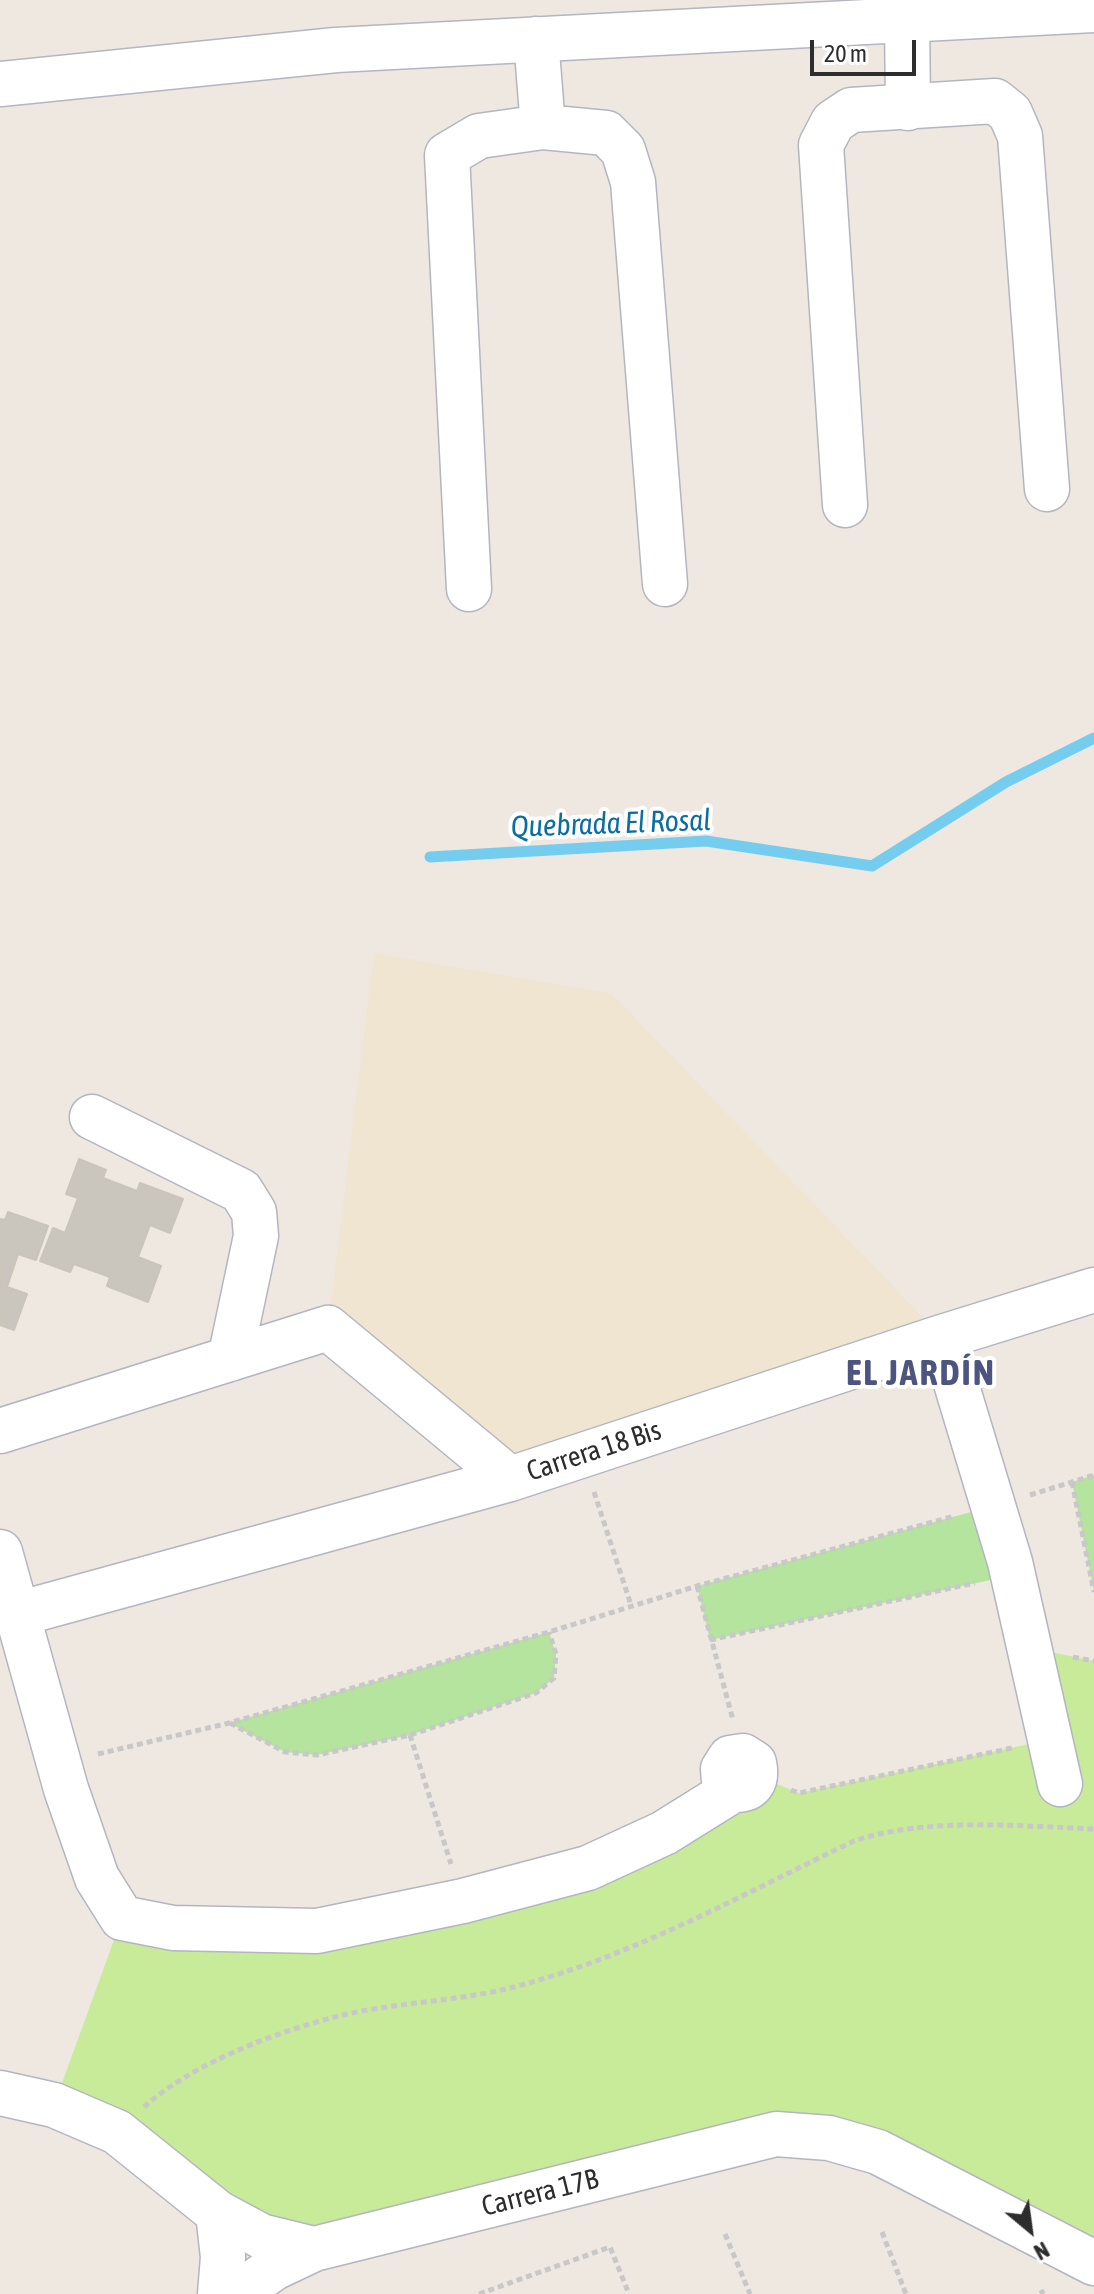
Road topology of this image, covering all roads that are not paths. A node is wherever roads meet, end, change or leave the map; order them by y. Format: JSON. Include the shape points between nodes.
{"nodes":[{"id":1,"x":1094,"y":10,"type":"edge"},
{"id":2,"x":907,"y":19,"type":"junction"},
{"id":3,"x":536,"y":39,"type":"junction"},
{"id":4,"x":0,"y":84,"type":"edge"},
{"id":5,"x":908,"y":108,"type":"junction"},
{"id":6,"x":543,"y":127,"type":"junction"},
{"id":7,"x":1047,"y":489,"type":"dead end"},
{"id":8,"x":845,"y":505,"type":"dead end"},
{"id":9,"x":665,"y":584,"type":"dead end"},
{"id":10,"x":469,"y":589,"type":"dead end"},
{"id":11,"x":92,"y":1117,"type":"dead end"},
{"id":12,"x":1094,"y":1290,"type":"edge"},
{"id":13,"x":942,"y":1337,"type":"junction"},
{"id":14,"x":230,"y":1359,"type":"junction"},
{"id":15,"x":0,"y":1431,"type":"edge"},
{"id":16,"x":510,"y":1479,"type":"junction"},
{"id":17,"x":0,"y":1552,"type":"edge"},
{"id":18,"x":18,"y":1614,"type":"junction"},
{"id":19,"x":744,"y":1774,"type":"road end"},
{"id":20,"x":1060,"y":1784,"type":"dead end"},
{"id":21,"x":0,"y":2093,"type":"edge"},
{"id":22,"x":218,"y":2213,"type":"junction"},
{"id":23,"x":314,"y":2249,"type":"junction"},
{"id":24,"x":1094,"y":2263,"type":"edge"},
{"id":25,"x":220,"y":2294,"type":"edge"},
{"id":26,"x":237,"y":2294,"type":"edge"}],
"edges":[{"from":1,"to":2,"type":"street"},
{"from":2,"to":3,"type":"street"},
{"from":2,"to":5,"type":"street"},
{"from":3,"to":4,"type":"street","via":[[336,50]]},
{"from":3,"to":6,"type":"street"},
{"from":5,"to":7,"type":"street","via":[[995,101],[1010,113],[1020,136]]},
{"from":5,"to":8,"type":"street","via":[[851,110],[833,122],[821,145]]},
{"from":6,"to":9,"type":"street","via":[[606,133],[623,150],[633,182]]},
{"from":6,"to":10,"type":"street","via":[[479,136],[447,155]]},
{"from":11,"to":14,"type":"street","via":[[241,1191],[254,1212],[256,1236]]},
{"from":12,"to":13,"type":"street","name":"Carrera 18 Bis"},
{"from":13,"to":16,"type":"street","name":"Carrera 18 Bis"},
{"from":13,"to":20,"type":"street","via":[[1010,1562]]},
{"from":14,"to":15,"type":"street","name":"Carrera 18 Bis"},
{"from":14,"to":16,"type":"street","name":"Carrera 18 Bis","via":[[328,1328]]},
{"from":16,"to":18,"type":"street"},
{"from":17,"to":18,"type":"street"},
{"from":18,"to":19,"type":"street","via":[[66,1789],[97,1878],[122,1918],[173,1928],[317,1931],[463,1901],[588,1868],[664,1833]]},
{"from":21,"to":22,"type":"street","name":"Carrera 17B","via":[[54,2105],[117,2132]]},
{"from":22,"to":23,"type":"street","name":"Carrera 17B","via":[[261,2236]]},
{"from":22,"to":25,"type":"street"},
{"from":23,"to":24,"type":"street","name":"Carrera 17B","via":[[776,2134],[829,2138],[878,2152]]},
{"from":23,"to":26,"type":"street"}]}
